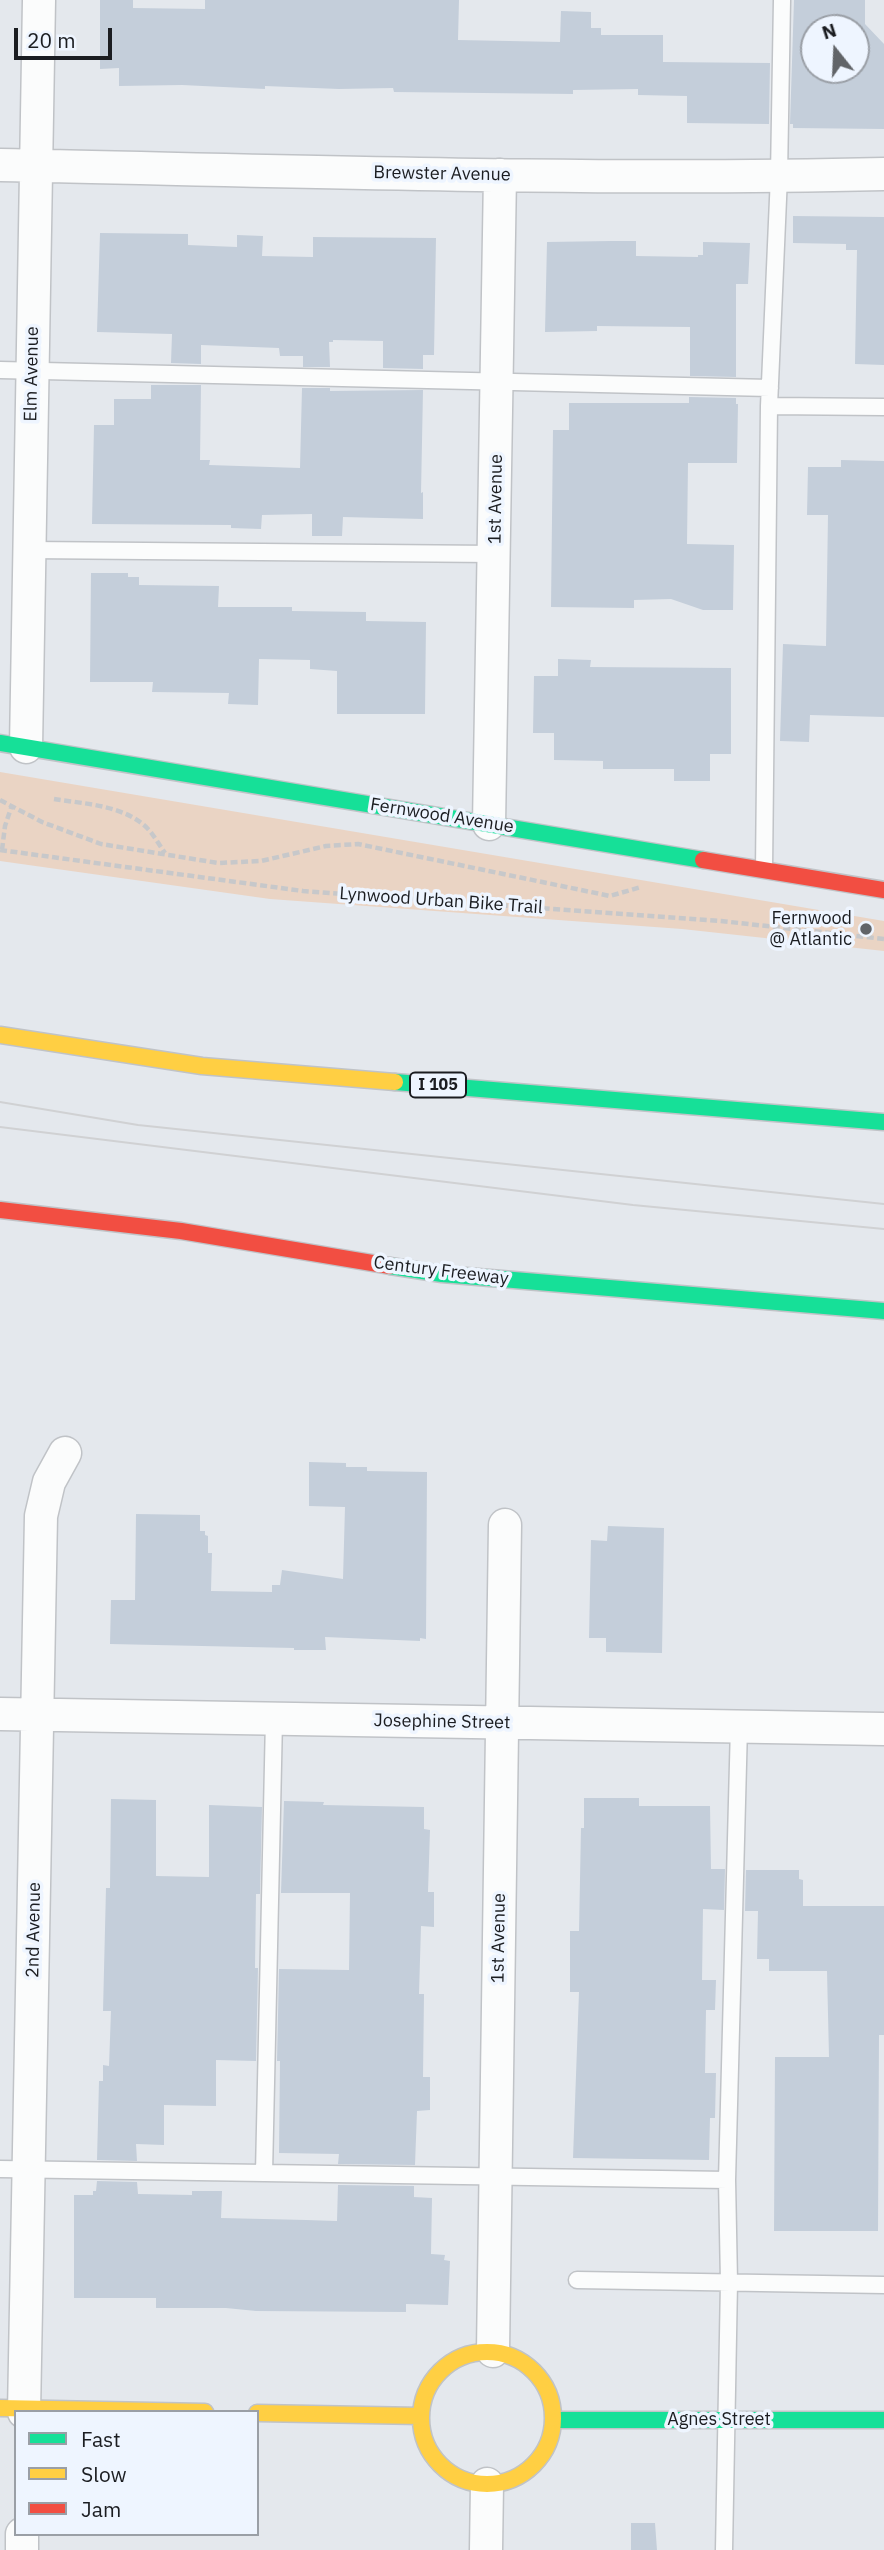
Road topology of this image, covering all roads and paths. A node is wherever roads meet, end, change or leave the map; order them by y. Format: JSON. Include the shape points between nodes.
{"nodes":[{"id":1,"x":39,"y":0,"type":"edge"},
{"id":2,"x":782,"y":0,"type":"edge"},
{"id":3,"x":0,"y":165,"type":"edge"},
{"id":4,"x":36,"y":166,"type":"junction"},
{"id":5,"x":884,"y":174,"type":"edge"},
{"id":6,"x":500,"y":175,"type":"junction"},
{"id":7,"x":779,"y":176,"type":"junction"},
{"id":8,"x":0,"y":370,"type":"edge"},
{"id":9,"x":32,"y":371,"type":"junction"},
{"id":10,"x":498,"y":381,"type":"junction"},
{"id":11,"x":770,"y":388,"type":"junction"},
{"id":12,"x":769,"y":406,"type":"junction"},
{"id":13,"x":884,"y":407,"type":"edge"},
{"id":14,"x":29,"y":550,"type":"junction"},
{"id":15,"x":494,"y":554,"type":"junction"},
{"id":16,"x":13,"y":745,"type":"edge"},
{"id":17,"x":54,"y":799,"type":"dead end"},
{"id":18,"x":0,"y":800,"type":"edge"},
{"id":19,"x":12,"y":805,"type":"junction"},
{"id":20,"x":489,"y":824,"type":"junction"},
{"id":21,"x":1,"y":850,"type":"edge"},
{"id":22,"x":165,"y":853,"type":"junction"},
{"id":23,"x":764,"y":869,"type":"junction"},
{"id":24,"x":644,"y":886,"type":"dead end"},
{"id":25,"x":884,"y":890,"type":"edge"},
{"id":26,"x":884,"y":939,"type":"edge"},
{"id":27,"x":0,"y":1035,"type":"edge"},
{"id":28,"x":881,"y":1122,"type":"edge"},
{"id":29,"x":0,"y":1210,"type":"edge"},
{"id":30,"x":884,"y":1311,"type":"edge"},
{"id":31,"x":65,"y":1453,"type":"dead end"},
{"id":32,"x":505,"y":1525,"type":"dead end"},
{"id":33,"x":0,"y":1714,"type":"edge"},
{"id":34,"x":38,"y":1715,"type":"junction"},
{"id":35,"x":274,"y":1719,"type":"junction"},
{"id":36,"x":502,"y":1723,"type":"junction"},
{"id":37,"x":739,"y":1726,"type":"junction"},
{"id":38,"x":884,"y":1729,"type":"edge"},
{"id":39,"x":14,"y":2169,"type":"edge"},
{"id":40,"x":264,"y":2173,"type":"junction"},
{"id":41,"x":495,"y":2177,"type":"junction"},
{"id":42,"x":727,"y":2180,"type":"junction"},
{"id":43,"x":577,"y":2280,"type":"dead end"},
{"id":44,"x":729,"y":2282,"type":"junction"},
{"id":45,"x":884,"y":2285,"type":"edge"},
{"id":46,"x":493,"y":2351,"type":"junction"},
{"id":47,"x":16,"y":2409,"type":"edge"},
{"id":48,"x":79,"y":2410,"type":"edge"},
{"id":49,"x":259,"y":2413,"type":"edge"},
{"id":50,"x":421,"y":2416,"type":"junction"},
{"id":51,"x":554,"y":2420,"type":"junction"},
{"id":52,"x":726,"y":2420,"type":"junction"},
{"id":53,"x":884,"y":2420,"type":"edge"},
{"id":54,"x":487,"y":2484,"type":"junction"},
{"id":55,"x":486,"y":2550,"type":"edge"},
{"id":56,"x":724,"y":2550,"type":"edge"}],
"edges":[{"from":1,"to":4,"type":"street","name":"Elm Avenue"},
{"from":2,"to":7,"type":"lane"},
{"from":3,"to":4,"type":"street","name":"Brewster Avenue"},
{"from":4,"to":6,"type":"street","name":"Brewster Avenue"},
{"from":4,"to":9,"type":"street","name":"Elm Avenue"},
{"from":5,"to":7,"type":"street","name":"Brewster Avenue"},
{"from":6,"to":7,"type":"street","name":"Brewster Avenue"},
{"from":6,"to":10,"type":"street","name":"1st Avenue"},
{"from":7,"to":11,"type":"lane"},
{"from":8,"to":9,"type":"lane"},
{"from":9,"to":10,"type":"lane"},
{"from":9,"to":14,"type":"street","name":"Elm Avenue"},
{"from":10,"to":11,"type":"lane"},
{"from":10,"to":15,"type":"street","name":"1st Avenue"},
{"from":11,"to":12,"type":"lane"},
{"from":12,"to":13,"type":"lane"},
{"from":12,"to":23,"type":"lane"},
{"from":14,"to":15,"type":"lane"},
{"from":14,"to":16,"type":"street","name":"Elm Avenue"},
{"from":15,"to":20,"type":"street","name":"1st Avenue"},
{"from":16,"to":20,"type":"main road","name":"Fernwood Avenue"},
{"from":17,"to":22,"type":"path","via":[[107,807],[129,816],[148,829]]},
{"from":18,"to":19,"type":"path"},
{"from":19,"to":21,"type":"path"},
{"from":19,"to":22,"type":"path","via":[[42,822],[101,844]]},
{"from":20,"to":23,"type":"main road","name":"Fernwood Avenue"},
{"from":21,"to":26,"type":"path","name":"Lynwood Urban Bike Trail","via":[[303,891],[721,921]]},
{"from":22,"to":24,"type":"path","via":[[218,863],[261,861],[326,846],[358,844],[610,896]]},
{"from":23,"to":25,"type":"main road","name":"Fernwood Avenue"},
{"from":27,"to":28,"type":"main road","number":"I 105","via":[[202,1066]]},
{"from":29,"to":30,"type":"main road","name":"Century Freeway","via":[[181,1231],[442,1274]]},
{"from":31,"to":34,"type":"street","name":"2nd Avenue","via":[[49,1482],[41,1516]]},
{"from":32,"to":36,"type":"street","name":"1st Avenue"},
{"from":33,"to":34,"type":"street","name":"Josephine Street"},
{"from":34,"to":35,"type":"street","name":"Josephine Street"},
{"from":34,"to":39,"type":"street","name":"2nd Avenue"},
{"from":35,"to":36,"type":"street","name":"Josephine Street"},
{"from":35,"to":40,"type":"lane"},
{"from":36,"to":37,"type":"street","name":"Josephine Street"},
{"from":36,"to":41,"type":"street","name":"1st Avenue"},
{"from":37,"to":38,"type":"street","name":"Josephine Street"},
{"from":37,"to":42,"type":"lane"},
{"from":39,"to":40,"type":"lane"},
{"from":39,"to":47,"type":"street","name":"2nd Avenue"},
{"from":40,"to":41,"type":"lane"},
{"from":41,"to":42,"type":"lane"},
{"from":41,"to":46,"type":"street","name":"1st Avenue"},
{"from":42,"to":44,"type":"lane"},
{"from":43,"to":44,"type":"lane"},
{"from":44,"to":45,"type":"lane"},
{"from":44,"to":52,"type":"lane"},
{"from":46,"to":50,"type":"main road","via":[[470,2353],[449,2363],[433,2378]]},
{"from":46,"to":51,"type":"main road","via":[[514,2356],[532,2368],[545,2384]]},
{"from":47,"to":48,"type":"main road"},
{"from":49,"to":50,"type":"main road"},
{"from":50,"to":54,"type":"main road","via":[[423,2435],[441,2466],[470,2482]]},
{"from":51,"to":52,"type":"main road","name":"Agnes Street"},
{"from":51,"to":54,"type":"main road","via":[[551,2438],[532,2467],[503,2482]]},
{"from":52,"to":53,"type":"main road","name":"Agnes Street"},
{"from":52,"to":56,"type":"lane"},
{"from":54,"to":55,"type":"street"}]}
